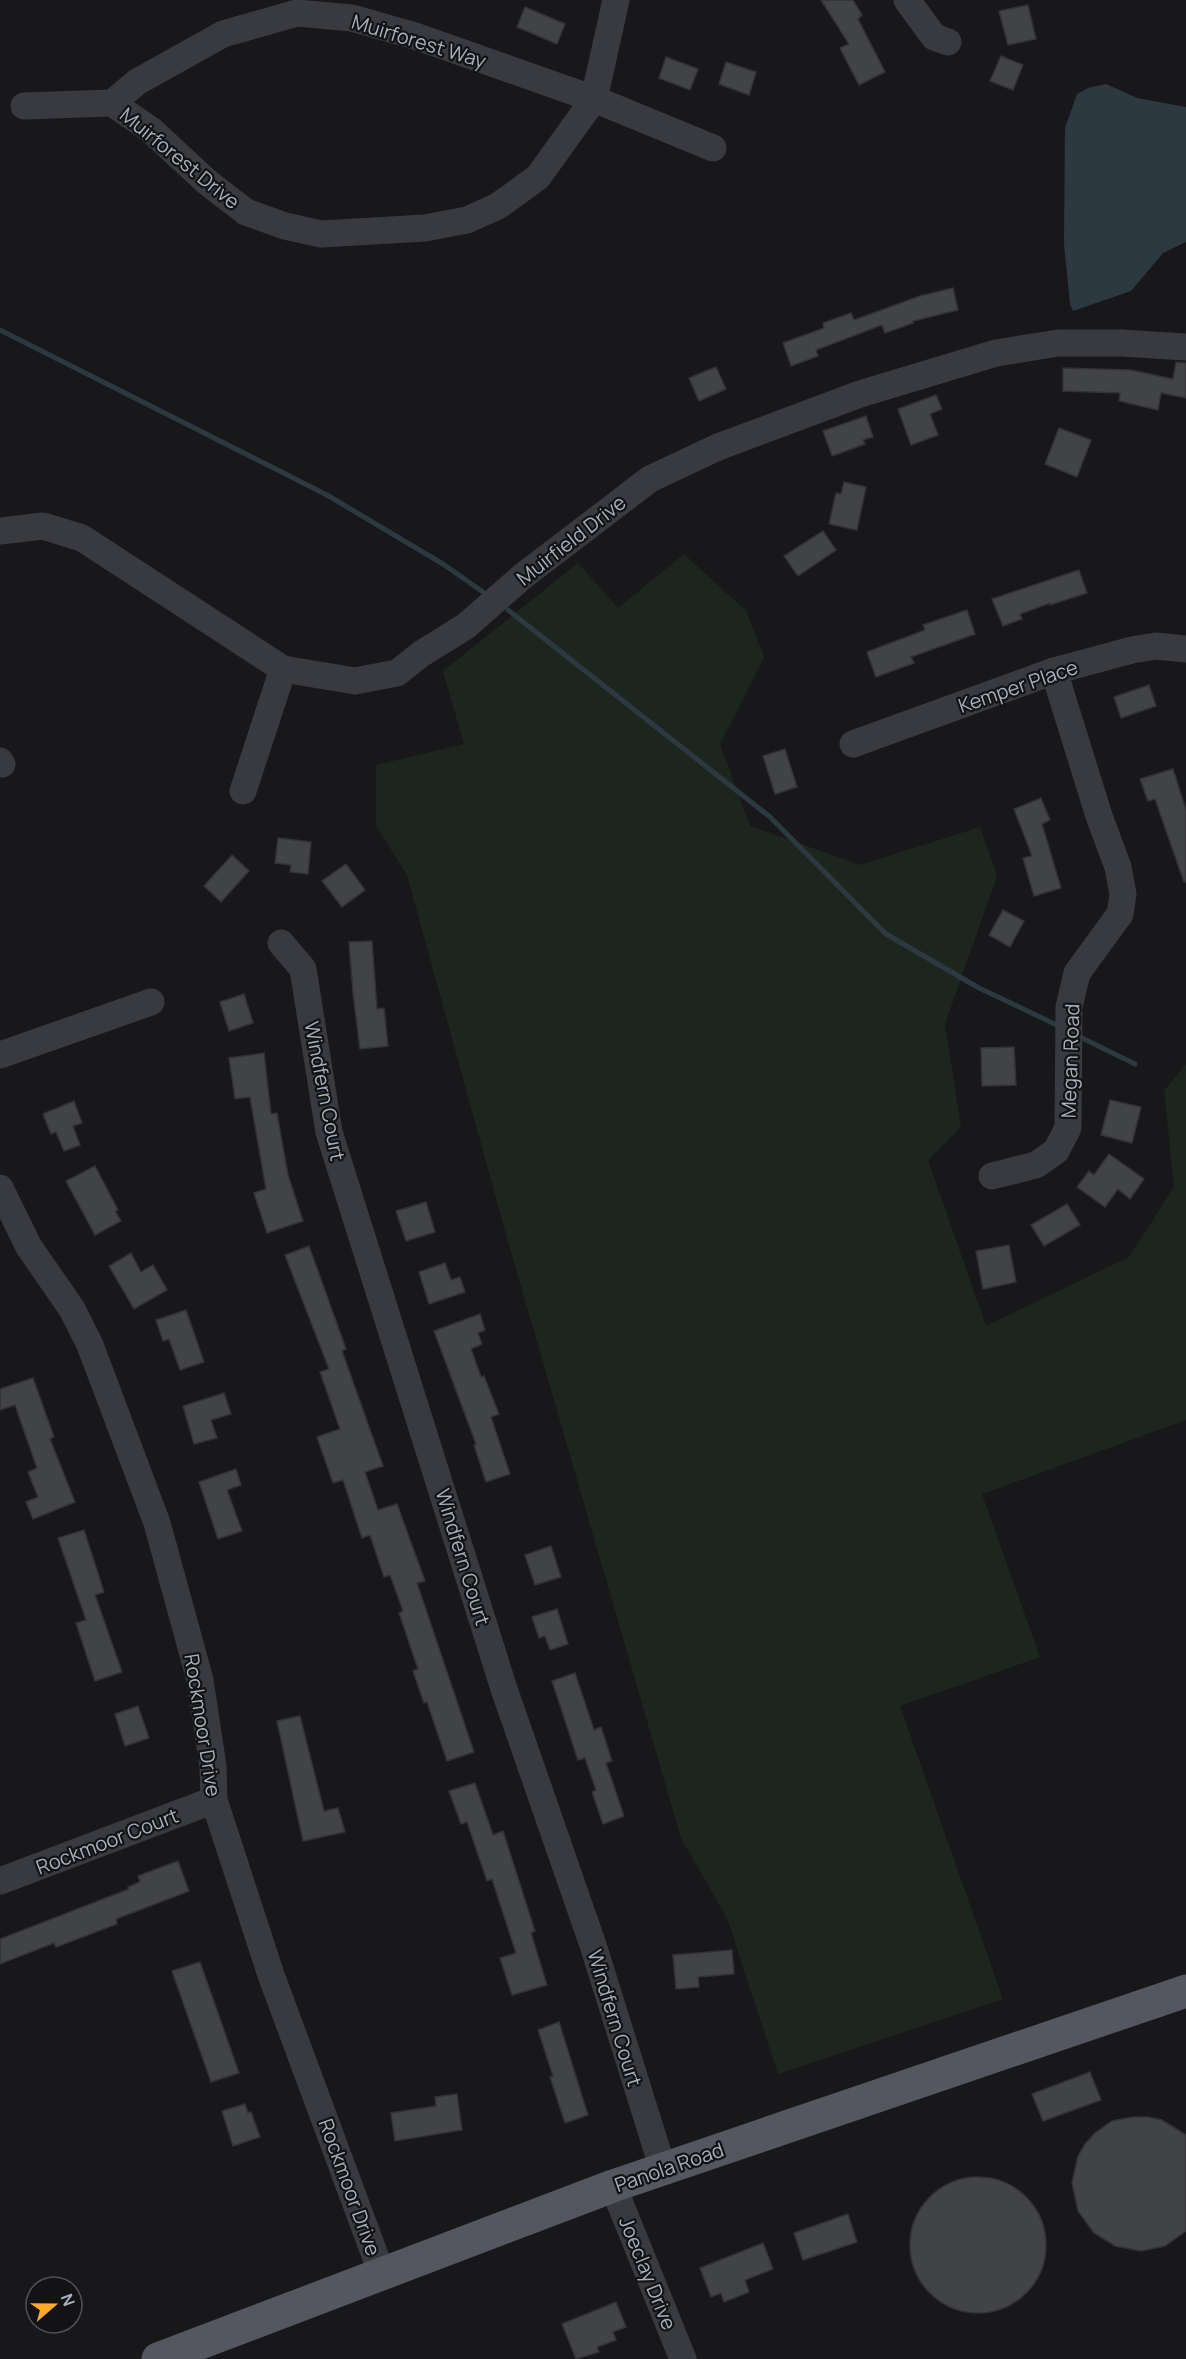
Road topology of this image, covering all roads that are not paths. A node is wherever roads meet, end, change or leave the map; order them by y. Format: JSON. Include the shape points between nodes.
{"nodes":[{"id":1,"x":616,"y":0,"type":"edge"},
{"id":2,"x":907,"y":0,"type":"edge"},
{"id":3,"x":948,"y":42,"type":"dead end"},
{"id":4,"x":594,"y":99,"type":"junction"},
{"id":5,"x":112,"y":103,"type":"junction"},
{"id":6,"x":24,"y":106,"type":"dead end"},
{"id":7,"x":713,"y":148,"type":"dead end"},
{"id":8,"x":1186,"y":347,"type":"edge"},
{"id":9,"x":0,"y":531,"type":"edge"},
{"id":10,"x":1186,"y":649,"type":"edge"},
{"id":11,"x":283,"y":669,"type":"junction"},
{"id":12,"x":1054,"y":671,"type":"junction"},
{"id":13,"x":853,"y":744,"type":"dead end"},
{"id":14,"x":243,"y":791,"type":"dead end"},
{"id":15,"x":281,"y":943,"type":"dead end"},
{"id":16,"x":151,"y":1002,"type":"dead end"},
{"id":17,"x":0,"y":1055,"type":"edge"},
{"id":18,"x":992,"y":1176,"type":"dead end"},
{"id":19,"x":0,"y":1188,"type":"edge"},
{"id":20,"x":214,"y":1800,"type":"junction"},
{"id":21,"x":0,"y":1881,"type":"edge"},
{"id":22,"x":1186,"y":1991,"type":"edge"},
{"id":23,"x":663,"y":2169,"type":"junction"},
{"id":24,"x":613,"y":2186,"type":"junction"},
{"id":25,"x":382,"y":2274,"type":"junction"},
{"id":26,"x":158,"y":2359,"type":"edge"},
{"id":27,"x":682,"y":2359,"type":"edge"}],
"edges":[{"from":1,"to":4,"type":"street","name":"Muirforest Drive"},
{"from":2,"to":3,"type":"street","via":[[934,37]]},
{"from":4,"to":5,"type":"street","name":"Muirforest Way","via":[[352,18],[297,13],[223,34],[137,82]]},
{"from":4,"to":5,"type":"street","name":"Muirforest Drive","via":[[538,177],[498,206],[467,220],[425,228],[321,234],[246,212],[151,130]]},
{"from":4,"to":7,"type":"street","name":"Muirforest Way"},
{"from":5,"to":6,"type":"street"},
{"from":8,"to":11,"type":"street","name":"Muirfield Drive","via":[[1058,343],[996,353],[860,394],[718,447],[650,479],[523,576],[466,626],[397,673],[355,681]]},
{"from":9,"to":11,"type":"street","name":"Muirfield Drive","via":[[43,526],[82,538]]},
{"from":10,"to":12,"type":"street","name":"Kemper Place","via":[[1156,646],[1132,650]]},
{"from":11,"to":14,"type":"street"},
{"from":12,"to":13,"type":"street","name":"Kemper Place"},
{"from":12,"to":18,"type":"street","name":"Megan Road","via":[[1098,816],[1118,867],[1123,894],[1120,914],[1077,974],[1069,1007],[1068,1128],[1056,1151],[1036,1165]]},
{"from":15,"to":23,"type":"street","name":"Windfern Court","via":[[303,969],[329,1132],[504,1689],[593,1945]]},
{"from":16,"to":17,"type":"street"},
{"from":19,"to":20,"type":"street","name":"Rockmoor Drive","via":[[28,1247],[72,1309],[90,1345],[157,1523],[200,1680]]},
{"from":20,"to":21,"type":"street","name":"Rockmoor Court"},
{"from":20,"to":25,"type":"street","name":"Rockmoor Drive","via":[[271,1975]]},
{"from":22,"to":23,"type":"main road","name":"Panola Road"},
{"from":23,"to":24,"type":"main road","name":"Panola Road"},
{"from":24,"to":25,"type":"main road","name":"Panola Road"},
{"from":24,"to":27,"type":"street","name":"Joeclay Drive"},
{"from":25,"to":26,"type":"main road","name":"Panola Road"}]}
